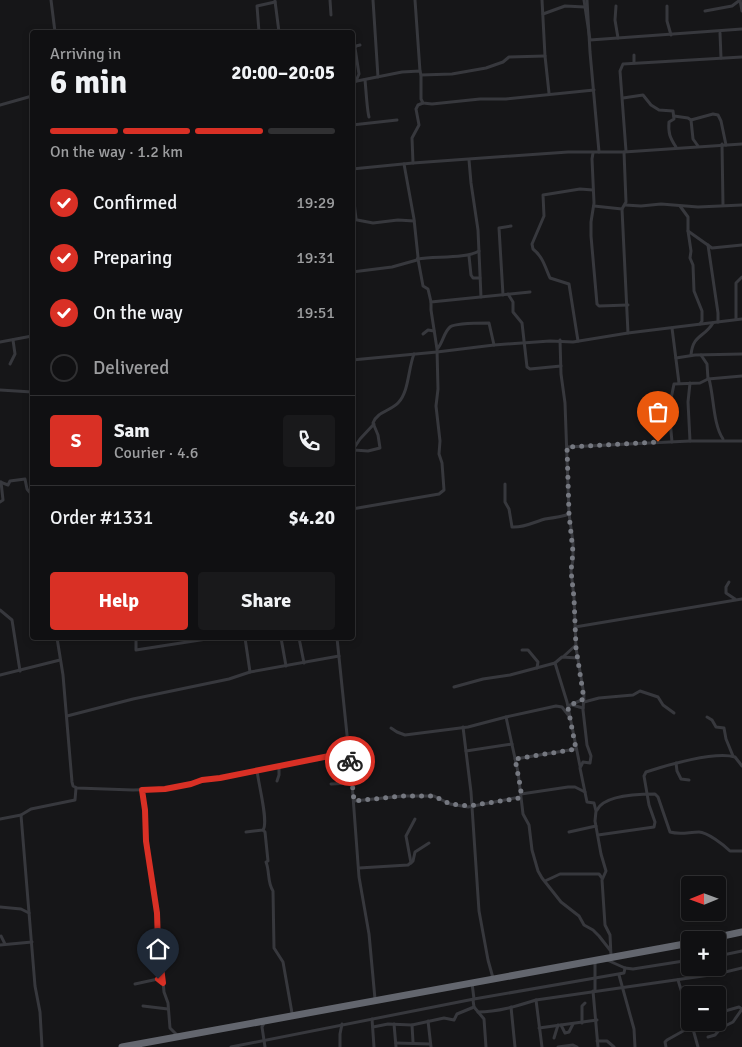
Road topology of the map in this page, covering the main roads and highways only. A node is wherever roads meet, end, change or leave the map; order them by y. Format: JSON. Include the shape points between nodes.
{"nodes":[{"id":1,"x":742,"y":932,"type":"edge"},
{"id":2,"x":726,"y":935,"type":"edge"},
{"id":3,"x":681,"y":943,"type":"edge"},
{"id":4,"x":122,"y":1047,"type":"edge"}],
"edges":[{"from":1,"to":2,"type":"highway"},
{"from":3,"to":4,"type":"highway"}]}
